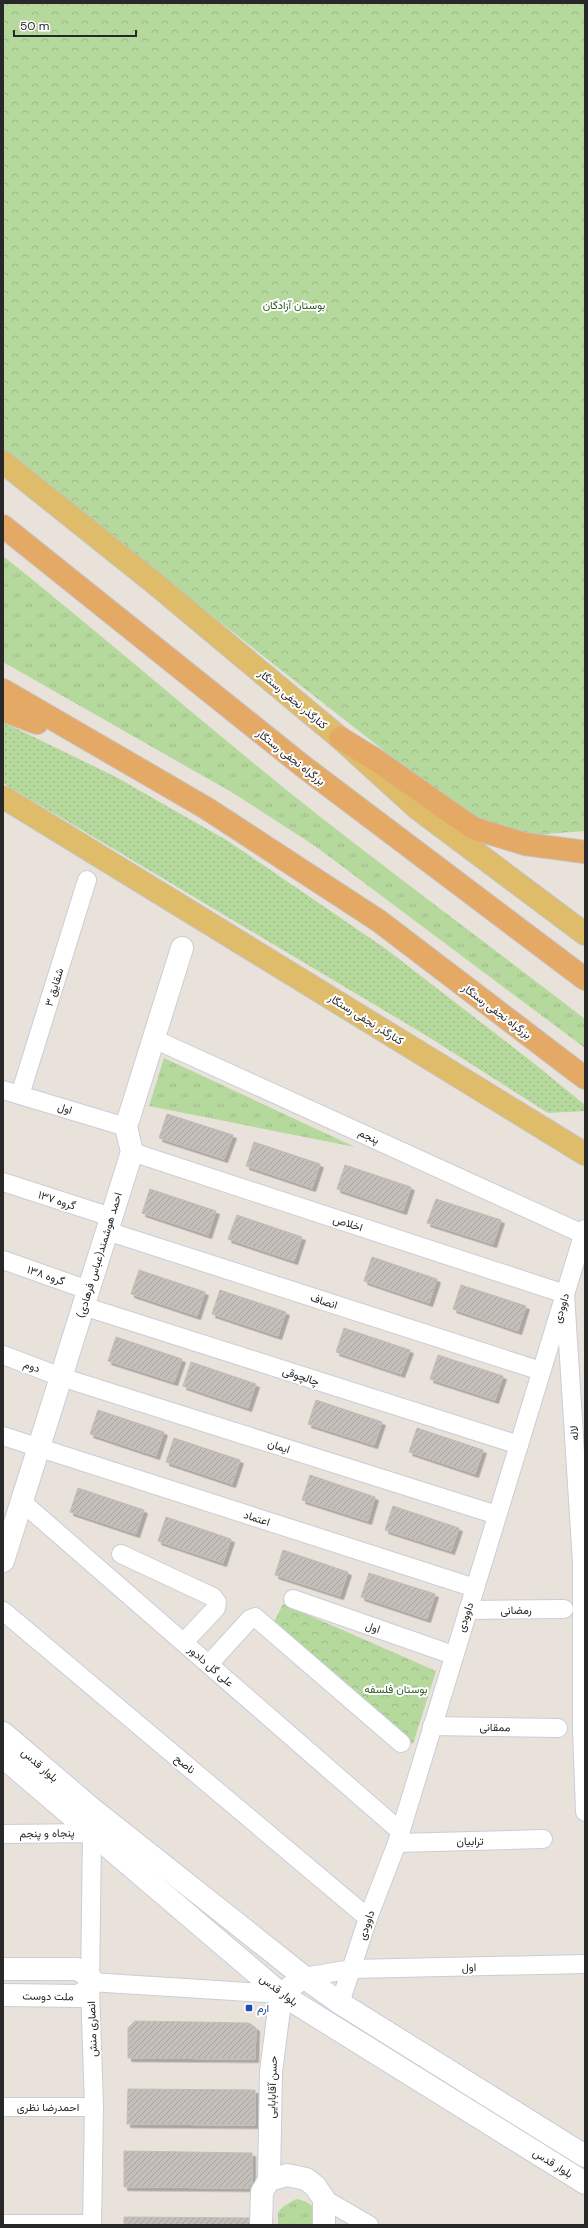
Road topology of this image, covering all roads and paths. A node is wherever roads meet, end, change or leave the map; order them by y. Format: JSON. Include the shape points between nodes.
{"nodes":[{"id":1,"x":3,"y":462,"type":"edge"},
{"id":2,"x":3,"y":526,"type":"edge"},
{"id":3,"x":3,"y":690,"type":"edge"},
{"id":4,"x":3,"y":710,"type":"edge"},
{"id":5,"x":340,"y":738,"type":"junction"},
{"id":6,"x":105,"y":750,"type":"junction"},
{"id":7,"x":3,"y":797,"type":"edge"},
{"id":8,"x":585,"y":852,"type":"edge"},
{"id":9,"x":87,"y":880,"type":"dead end"},
{"id":10,"x":585,"y":934,"type":"edge"},
{"id":11,"x":182,"y":948,"type":"dead end"},
{"id":12,"x":585,"y":979,"type":"edge"},
{"id":13,"x":154,"y":1039,"type":"junction"},
{"id":14,"x":585,"y":1078,"type":"edge"},
{"id":15,"x":3,"y":1090,"type":"edge"},
{"id":16,"x":20,"y":1095,"type":"junction"},
{"id":17,"x":126,"y":1127,"type":"junction"},
{"id":18,"x":132,"y":1152,"type":"junction"},
{"id":19,"x":585,"y":1154,"type":"edge"},
{"id":20,"x":3,"y":1182,"type":"edge"},
{"id":21,"x":109,"y":1224,"type":"junction"},
{"id":22,"x":584,"y":1232,"type":"edge"},
{"id":23,"x":3,"y":1260,"type":"edge"},
{"id":24,"x":565,"y":1294,"type":"junction"},
{"id":25,"x":86,"y":1298,"type":"junction"},
{"id":26,"x":3,"y":1355,"type":"edge"},
{"id":27,"x":541,"y":1371,"type":"junction"},
{"id":28,"x":61,"y":1377,"type":"junction"},
{"id":29,"x":3,"y":1436,"type":"edge"},
{"id":30,"x":519,"y":1445,"type":"junction"},
{"id":31,"x":38,"y":1449,"type":"junction"},
{"id":32,"x":22,"y":1502,"type":"junction"},
{"id":33,"x":497,"y":1515,"type":"junction"},
{"id":34,"x":121,"y":1554,"type":"dead end"},
{"id":35,"x":3,"y":1561,"type":"edge"},
{"id":36,"x":584,"y":1564,"type":"edge"},
{"id":37,"x":475,"y":1588,"type":"junction"},
{"id":38,"x":293,"y":1599,"type":"dead end"},
{"id":39,"x":564,"y":1609,"type":"dead end"},
{"id":40,"x":468,"y":1610,"type":"junction"},
{"id":41,"x":3,"y":1611,"type":"edge"},
{"id":42,"x":184,"y":1642,"type":"junction"},
{"id":43,"x":453,"y":1655,"type":"junction"},
{"id":44,"x":209,"y":1664,"type":"junction"},
{"id":45,"x":432,"y":1726,"type":"junction"},
{"id":46,"x":558,"y":1728,"type":"dead end"},
{"id":47,"x":3,"y":1733,"type":"edge"},
{"id":48,"x":401,"y":1743,"type":"dead end"},
{"id":49,"x":3,"y":1757,"type":"edge"},
{"id":50,"x":585,"y":1812,"type":"edge"},
{"id":51,"x":92,"y":1833,"type":"junction"},
{"id":52,"x":3,"y":1834,"type":"edge"},
{"id":53,"x":398,"y":1837,"type":"junction"},
{"id":54,"x":543,"y":1839,"type":"dead end"},
{"id":55,"x":368,"y":1918,"type":"junction"},
{"id":56,"x":585,"y":1964,"type":"edge"},
{"id":57,"x":3,"y":1969,"type":"edge"},
{"id":58,"x":352,"y":1969,"type":"junction"},
{"id":59,"x":304,"y":1977,"type":"junction"},
{"id":60,"x":90,"y":1982,"type":"junction"},
{"id":61,"x":281,"y":1994,"type":"junction"},
{"id":62,"x":3,"y":1995,"type":"edge"},
{"id":63,"x":340,"y":2003,"type":"junction"},
{"id":64,"x":3,"y":2107,"type":"edge"},
{"id":65,"x":94,"y":2107,"type":"junction"},
{"id":66,"x":585,"y":2156,"type":"edge"},
{"id":67,"x":269,"y":2180,"type":"junction"},
{"id":68,"x":585,"y":2183,"type":"edge"},
{"id":69,"x":324,"y":2199,"type":"junction"},
{"id":70,"x":3,"y":2224,"type":"edge"},
{"id":71,"x":92,"y":2224,"type":"edge"},
{"id":72,"x":261,"y":2225,"type":"edge"},
{"id":73,"x":324,"y":2225,"type":"edge"},
{"id":74,"x":369,"y":2225,"type":"edge"}],
"edges":[{"from":1,"to":5,"type":"main road","name":"کنارگذر نجفی رستگار","via":[[153,582]]},
{"from":2,"to":12,"type":"highway","name":"بزرگراه نجفی رستگار","via":[[304,767]]},
{"from":3,"to":6,"type":"highway","name":"بزرگراه نجفی رستگار"},
{"from":4,"to":6,"type":"highway"},
{"from":5,"to":8,"type":"highway","via":[[473,828],[525,844]]},
{"from":5,"to":10,"type":"main road","name":"کنارگذر نجفی رستگار","via":[[418,808]]},
{"from":6,"to":14,"type":"highway","name":"بزرگراه نجفی رستگار","via":[[206,808],[379,921]]},
{"from":7,"to":19,"type":"main road","name":"کنارگذر نجفی رستگار"},
{"from":9,"to":16,"type":"street","name":"شقایق ۳"},
{"from":11,"to":13,"type":"main road"},
{"from":13,"to":17,"type":"main road"},
{"from":13,"to":22,"type":"street","name":"پنجم"},
{"from":15,"to":16,"type":"street","name":"اول"},
{"from":16,"to":17,"type":"street","name":"اول"},
{"from":17,"to":18,"type":"main road"},
{"from":18,"to":21,"type":"main road","name":"احمد هوشمند(عباس فرهادی)"},
{"from":18,"to":24,"type":"street","name":"اخلاص"},
{"from":20,"to":21,"type":"street","name":"گروه ۱۳۷"},
{"from":21,"to":25,"type":"main road","name":"احمد هوشمند(عباس فرهادی)"},
{"from":21,"to":27,"type":"street","name":"انصاف"},
{"from":22,"to":24,"type":"street","name":"داوودی"},
{"from":23,"to":25,"type":"street","name":"گروه ۱۳۸"},
{"from":24,"to":27,"type":"street","name":"داوودی"},
{"from":24,"to":36,"type":"street","name":"لاله"},
{"from":25,"to":28,"type":"main road","name":"احمد هوشمند(عباس فرهادی)"},
{"from":25,"to":30,"type":"street","name":"چالچوقی"},
{"from":26,"to":28,"type":"street","name":"دوم"},
{"from":27,"to":30,"type":"street","name":"داوودی"},
{"from":28,"to":31,"type":"main road","name":"احمد هوشمند(عباس فرهادی)"},
{"from":28,"to":33,"type":"street","name":"ایمان"},
{"from":29,"to":31,"type":"street"},
{"from":30,"to":33,"type":"street","name":"داوودی"},
{"from":31,"to":32,"type":"main road","name":"احمد هوشمند(عباس فرهادی)"},
{"from":31,"to":37,"type":"street","name":"اعتماد"},
{"from":32,"to":35,"type":"main road","name":"احمد هوشمند(عباس فرهادی)"},
{"from":32,"to":42,"type":"street","name":"علی گل دادور"},
{"from":33,"to":37,"type":"street","name":"داوودی"},
{"from":34,"to":42,"type":"street","via":[[213,1597],[217,1602],[216,1608]]},
{"from":36,"to":50,"type":"street","name":"لاله","via":[[582,1729]]},
{"from":37,"to":40,"type":"street","name":"داوودی"},
{"from":38,"to":43,"type":"street","name":"اول"},
{"from":39,"to":40,"type":"street","name":"رمضانی"},
{"from":40,"to":43,"type":"street","name":"داوودی"},
{"from":41,"to":55,"type":"street","name":"ناصح"},
{"from":42,"to":44,"type":"street","name":"علی گل دادور"},
{"from":43,"to":45,"type":"street","name":"داوودی"},
{"from":44,"to":48,"type":"street","via":[[250,1619],[255,1617]]},
{"from":44,"to":53,"type":"street","name":"علی گل دادور"},
{"from":45,"to":46,"type":"street","name":"ممقانی"},
{"from":45,"to":53,"type":"street","name":"داوودی"},
{"from":47,"to":59,"type":"main road","name":"بلوار قدس","via":[[91,1808]]},
{"from":49,"to":51,"type":"main road","name":"بلوار قدس"},
{"from":51,"to":52,"type":"street","name":"پنجاه و پنجم"},
{"from":51,"to":60,"type":"street","name":"انصاری منش"},
{"from":51,"to":61,"type":"main road","name":"بلوار قدس"},
{"from":53,"to":54,"type":"street","name":"ترابیان"},
{"from":53,"to":55,"type":"street","name":"داوودی"},
{"from":55,"to":58,"type":"street","name":"داوودی"},
{"from":56,"to":58,"type":"street","name":"اول"},
{"from":57,"to":60,"type":"main road","via":[[77,1968]]},
{"from":58,"to":59,"type":"street","name":"اول"},
{"from":58,"to":63,"type":"street","name":"داوودی"},
{"from":59,"to":61,"type":"main road"},
{"from":59,"to":63,"type":"main road","name":"بلوار قدس"},
{"from":60,"to":61,"type":"street"},
{"from":60,"to":62,"type":"main road","name":"ملت دوست","via":[[80,1996]]},
{"from":60,"to":65,"type":"street","name":"انصاری منش"},
{"from":61,"to":67,"type":"main road","name":"حسن آقابابایی","via":[[271,2072]]},
{"from":61,"to":68,"type":"main road","name":"بلوار قدس"},
{"from":63,"to":66,"type":"main road","name":"بلوار قدس"},
{"from":64,"to":65,"type":"street","name":"احمدرضا نظری"},
{"from":65,"to":71,"type":"street","name":"انصاری منش"},
{"from":67,"to":69,"type":"main road","via":[[287,2175],[306,2179],[315,2186]]},
{"from":67,"to":72,"type":"main road","via":[[262,2192]]},
{"from":69,"to":73,"type":"main road"},
{"from":69,"to":74,"type":"street"},
{"from":70,"to":71,"type":"street"}]}
